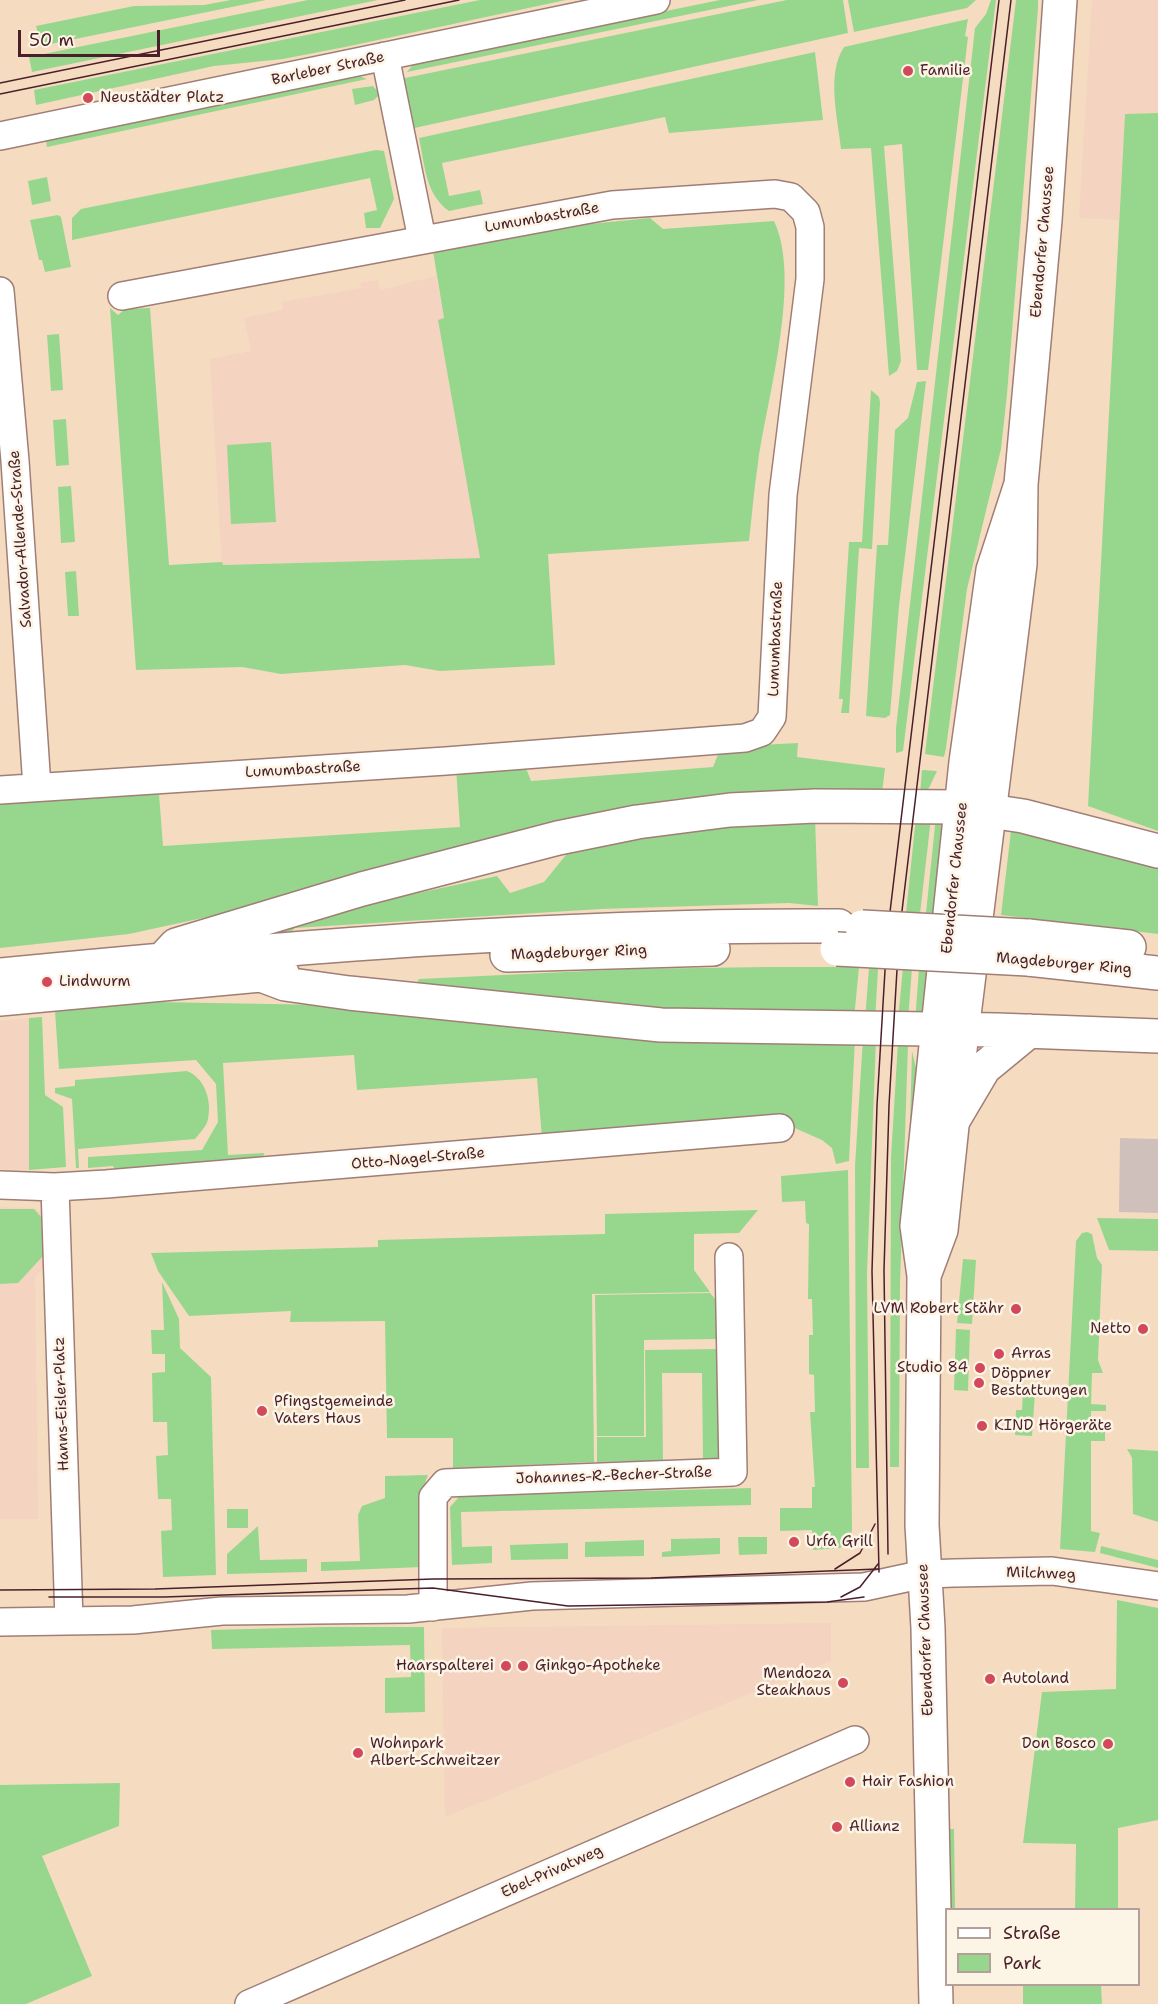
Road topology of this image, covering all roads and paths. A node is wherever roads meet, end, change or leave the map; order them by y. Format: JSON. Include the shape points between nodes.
{"nodes":[{"id":1,"x":656,"y":0,"type":"edge"},
{"id":2,"x":1060,"y":0,"type":"edge"},
{"id":3,"x":385,"y":56,"type":"junction"},
{"id":4,"x":0,"y":136,"type":"edge"},
{"id":5,"x":422,"y":239,"type":"junction"},
{"id":6,"x":0,"y":291,"type":"edge"},
{"id":7,"x":122,"y":296,"type":"dead end"},
{"id":8,"x":38,"y":788,"type":"junction"},
{"id":9,"x":0,"y":790,"type":"edge"},
{"id":10,"x":977,"y":809,"type":"junction"},
{"id":11,"x":1158,"y":851,"type":"edge"},
{"id":12,"x":838,"y":938,"type":"junction"},
{"id":13,"x":1028,"y":947,"type":"junction"},
{"id":14,"x":1158,"y":950,"type":"edge"},
{"id":15,"x":164,"y":959,"type":"junction"},
{"id":16,"x":1158,"y":973,"type":"edge"},
{"id":17,"x":0,"y":975,"type":"edge"},
{"id":18,"x":261,"y":975,"type":"junction"},
{"id":19,"x":0,"y":999,"type":"edge"},
{"id":20,"x":950,"y":1030,"type":"junction"},
{"id":21,"x":1029,"y":1031,"type":"junction"},
{"id":22,"x":1158,"y":1036,"type":"edge"},
{"id":23,"x":952,"y":1122,"type":"junction"},
{"id":24,"x":780,"y":1128,"type":"dead end"},
{"id":25,"x":0,"y":1185,"type":"edge"},
{"id":26,"x":55,"y":1187,"type":"junction"},
{"id":27,"x":729,"y":1257,"type":"dead end"},
{"id":28,"x":924,"y":1276,"type":"junction"},
{"id":29,"x":924,"y":1574,"type":"junction"},
{"id":30,"x":1158,"y":1586,"type":"edge"},
{"id":31,"x":433,"y":1608,"type":"junction"},
{"id":32,"x":69,"y":1621,"type":"junction"},
{"id":33,"x":0,"y":1622,"type":"edge"},
{"id":34,"x":855,"y":1740,"type":"dead end"},
{"id":35,"x":249,"y":2004,"type":"edge"},
{"id":36,"x":936,"y":2004,"type":"edge"}],
"edges":[{"from":1,"to":3,"type":"street","name":"Barleber Straße"},
{"from":2,"to":10,"type":"main road","name":"Ebendorfer Chaussee","via":[[1021,484],[1020,564]]},
{"from":3,"to":4,"type":"street","name":"Barleber Straße"},
{"from":3,"to":5,"type":"street"},
{"from":5,"to":7,"type":"street","name":"Lumumbastraße"},
{"from":5,"to":8,"type":"street","name":"Lumumbastraße","via":[[612,205],[775,194],[787,195],[801,205],[810,227],[810,297],[784,484],[770,723],[762,732],[745,738]]},
{"from":6,"to":8,"type":"street","name":"Salvador-Allende-Straße"},
{"from":8,"to":9,"type":"street"},
{"from":10,"to":11,"type":"main road"},
{"from":10,"to":15,"type":"main road","via":[[760,808],[608,827],[362,889],[176,945]]},
{"from":10,"to":20,"type":"main road","name":"Ebendorfer Chaussee"},
{"from":12,"to":13,"type":"main road","name":"Magdeburger Ring","bridge":true},
{"from":12,"to":15,"type":"main road","name":"Magdeburger Ring","via":[[643,927],[511,932]]},
{"from":12,"to":18,"type":"main road","name":"Magdeburger Ring","via":[[694,949],[510,955]]},
{"from":13,"to":14,"type":"main road","name":"Magdeburger Ring"},
{"from":13,"to":16,"type":"main road","name":"Magdeburger Ring"},
{"from":15,"to":17,"type":"main road","name":"Magdeburger Ring"},
{"from":18,"to":19,"type":"main road","name":"Magdeburger Ring"},
{"from":18,"to":20,"type":"main road","via":[[285,984],[361,995],[661,1025]]},
{"from":20,"to":21,"type":"main road"},
{"from":20,"to":23,"type":"main road","name":"Ebendorfer Chaussee"},
{"from":20,"to":28,"type":"main road","name":"Ebendorfer Chaussee","via":[[917,1226]]},
{"from":21,"to":22,"type":"main road"},
{"from":21,"to":23,"type":"main road","via":[[984,1068]]},
{"from":23,"to":28,"type":"main road","name":"Ebendorfer Chaussee","via":[[941,1230]]},
{"from":24,"to":26,"type":"street","name":"Otto-Nagel-Straße"},
{"from":25,"to":26,"type":"street","name":"Otto-Nagel-Straße"},
{"from":26,"to":32,"type":"street","name":"Hanns-Eisler-Platz"},
{"from":27,"to":31,"type":"street","name":"Johannes-R.-Becher-Straße","via":[[733,1472],[446,1483],[433,1497]]},
{"from":28,"to":29,"type":"main road","name":"Ebendorfer Chaussee"},
{"from":29,"to":30,"type":"street","name":"Milchweg","via":[[1052,1571]]},
{"from":29,"to":31,"type":"street","via":[[867,1587],[532,1596]]},
{"from":29,"to":36,"type":"main road","name":"Ebendorfer Chaussee"},
{"from":31,"to":32,"type":"street","via":[[222,1611],[133,1620]]},
{"from":32,"to":33,"type":"street"},
{"from":34,"to":35,"type":"street","name":"Ebel-Privatweg"}]}
